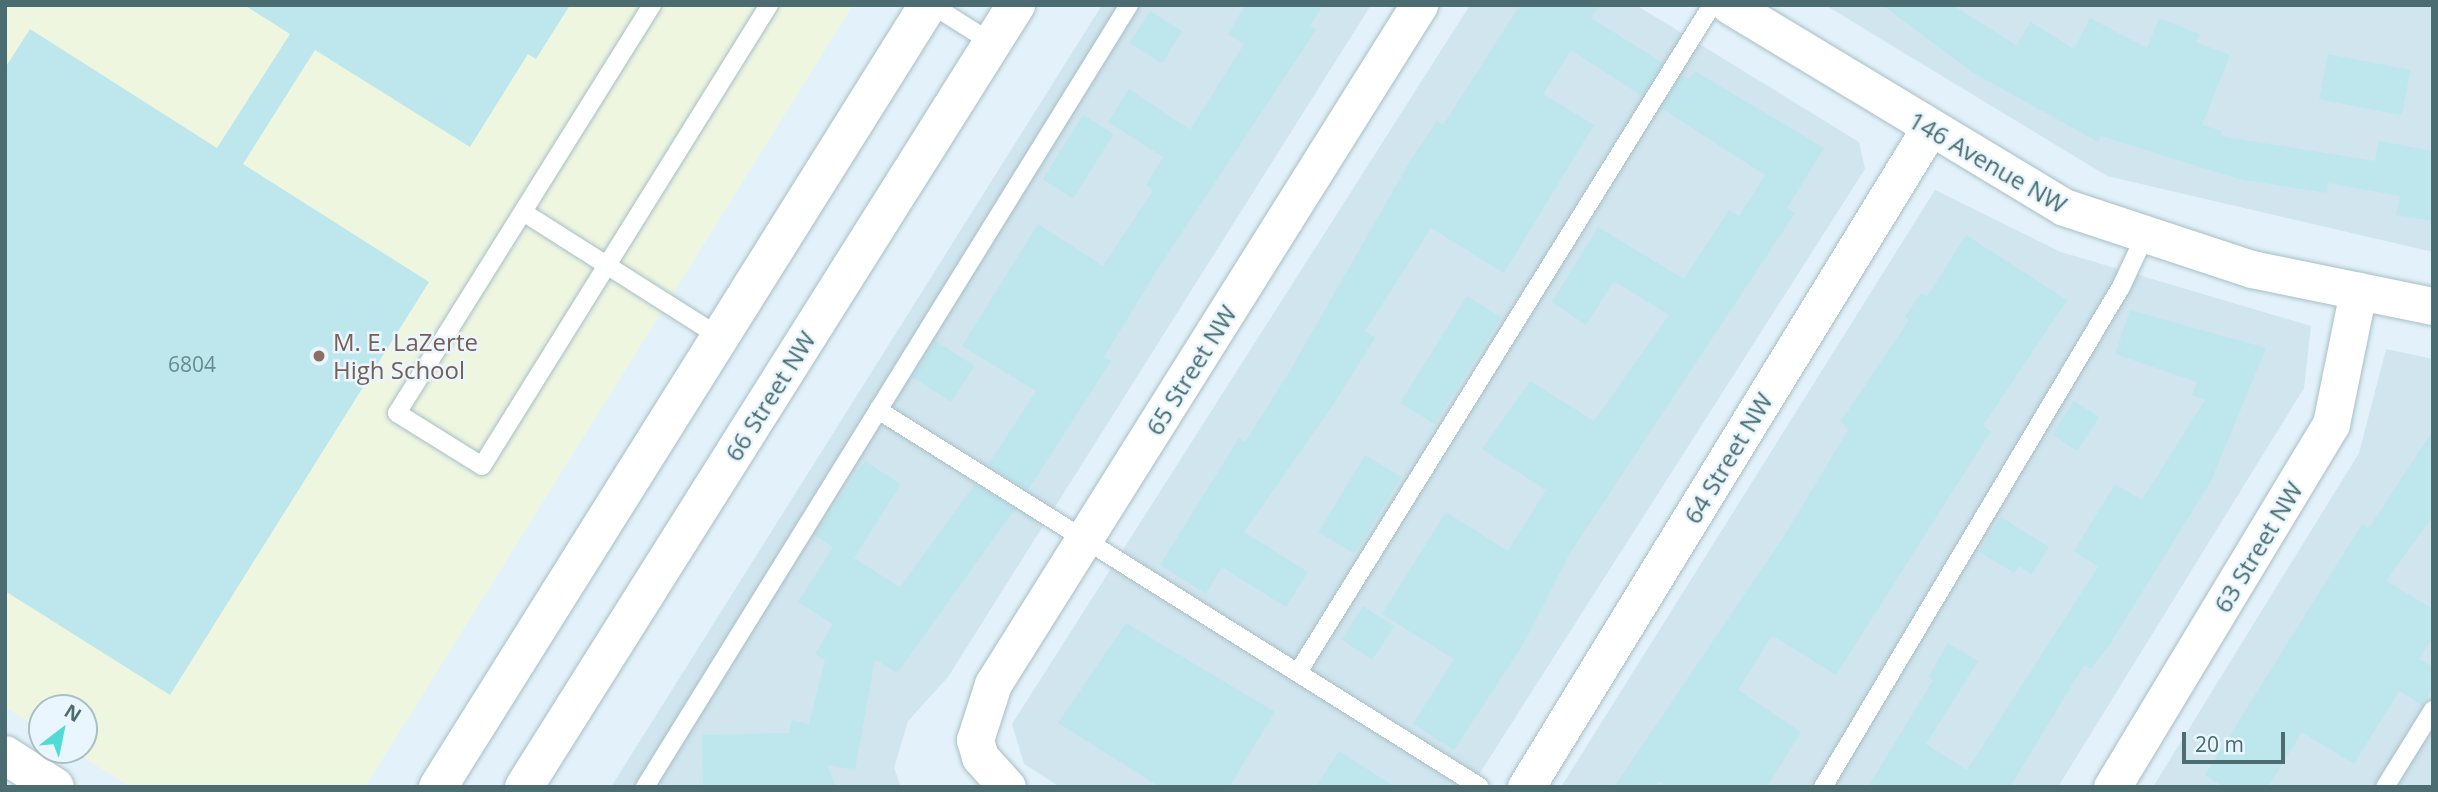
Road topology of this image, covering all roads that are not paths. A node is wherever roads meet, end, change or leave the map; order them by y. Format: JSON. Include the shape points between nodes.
{"nodes":[{"id":1,"x":652,"y":5,"type":"edge"},
{"id":2,"x":769,"y":5,"type":"edge"},
{"id":3,"x":930,"y":5,"type":"edge"},
{"id":4,"x":1016,"y":5,"type":"edge"},
{"id":5,"x":1129,"y":5,"type":"edge"},
{"id":6,"x":1419,"y":5,"type":"edge"},
{"id":7,"x":1712,"y":5,"type":"edge"},
{"id":8,"x":1730,"y":5,"type":"edge"},
{"id":9,"x":992,"y":43,"type":"junction"},
{"id":10,"x":1929,"y":129,"type":"junction"},
{"id":11,"x":523,"y":212,"type":"junction"},
{"id":12,"x":2144,"y":238,"type":"junction"},
{"id":13,"x":607,"y":265,"type":"junction"},
{"id":14,"x":2358,"y":290,"type":"junction"},
{"id":15,"x":2433,"y":306,"type":"edge"},
{"id":16,"x":720,"y":337,"type":"junction"},
{"id":17,"x":878,"y":410,"type":"junction"},
{"id":18,"x":1087,"y":536,"type":"junction"},
{"id":19,"x":1300,"y":669,"type":"junction"},
{"id":20,"x":2433,"y":710,"type":"edge"},
{"id":21,"x":5,"y":755,"type":"edge"},
{"id":22,"x":55,"y":787,"type":"edge"},
{"id":23,"x":438,"y":787,"type":"edge"},
{"id":24,"x":524,"y":787,"type":"edge"},
{"id":25,"x":645,"y":787,"type":"edge"},
{"id":26,"x":1007,"y":787,"type":"edge"},
{"id":27,"x":1480,"y":787,"type":"edge"},
{"id":28,"x":1526,"y":787,"type":"edge"},
{"id":29,"x":1822,"y":787,"type":"edge"},
{"id":30,"x":2112,"y":787,"type":"edge"},
{"id":31,"x":2385,"y":787,"type":"edge"}],
"edges":[{"from":1,"to":11,"type":"lane"},
{"from":2,"to":13,"type":"lane"},
{"from":3,"to":9,"type":"lane"},
{"from":3,"to":16,"type":"main road"},
{"from":4,"to":9,"type":"main road","name":"66 Street NW"},
{"from":5,"to":17,"type":"lane"},
{"from":6,"to":18,"type":"street","name":"65 Street NW"},
{"from":7,"to":19,"type":"lane"},
{"from":8,"to":10,"type":"street","name":"146 Avenue NW"},
{"from":9,"to":24,"type":"main road","name":"66 Street NW"},
{"from":10,"to":12,"type":"street","name":"146 Avenue NW","via":[[2064,207]]},
{"from":10,"to":28,"type":"street","name":"64 Street NW"},
{"from":11,"to":13,"type":"lane"},
{"from":11,"to":13,"type":"lane","via":[[397,413],[407,420],[482,466]]},
{"from":12,"to":14,"type":"street","name":"146 Avenue NW"},
{"from":12,"to":29,"type":"lane","via":[[2120,287]]},
{"from":13,"to":16,"type":"lane"},
{"from":14,"to":15,"type":"street","name":"146 Avenue NW"},
{"from":14,"to":30,"type":"street","name":"63 Street NW","via":[[2332,424]]},
{"from":16,"to":23,"type":"main road"},
{"from":17,"to":18,"type":"lane"},
{"from":17,"to":25,"type":"lane"},
{"from":18,"to":19,"type":"lane"},
{"from":18,"to":26,"type":"street","name":"65 Street NW","via":[[993,684],[975,740],[980,757]]},
{"from":19,"to":27,"type":"lane"},
{"from":20,"to":31,"type":"lane"},
{"from":21,"to":22,"type":"main road"}]}
